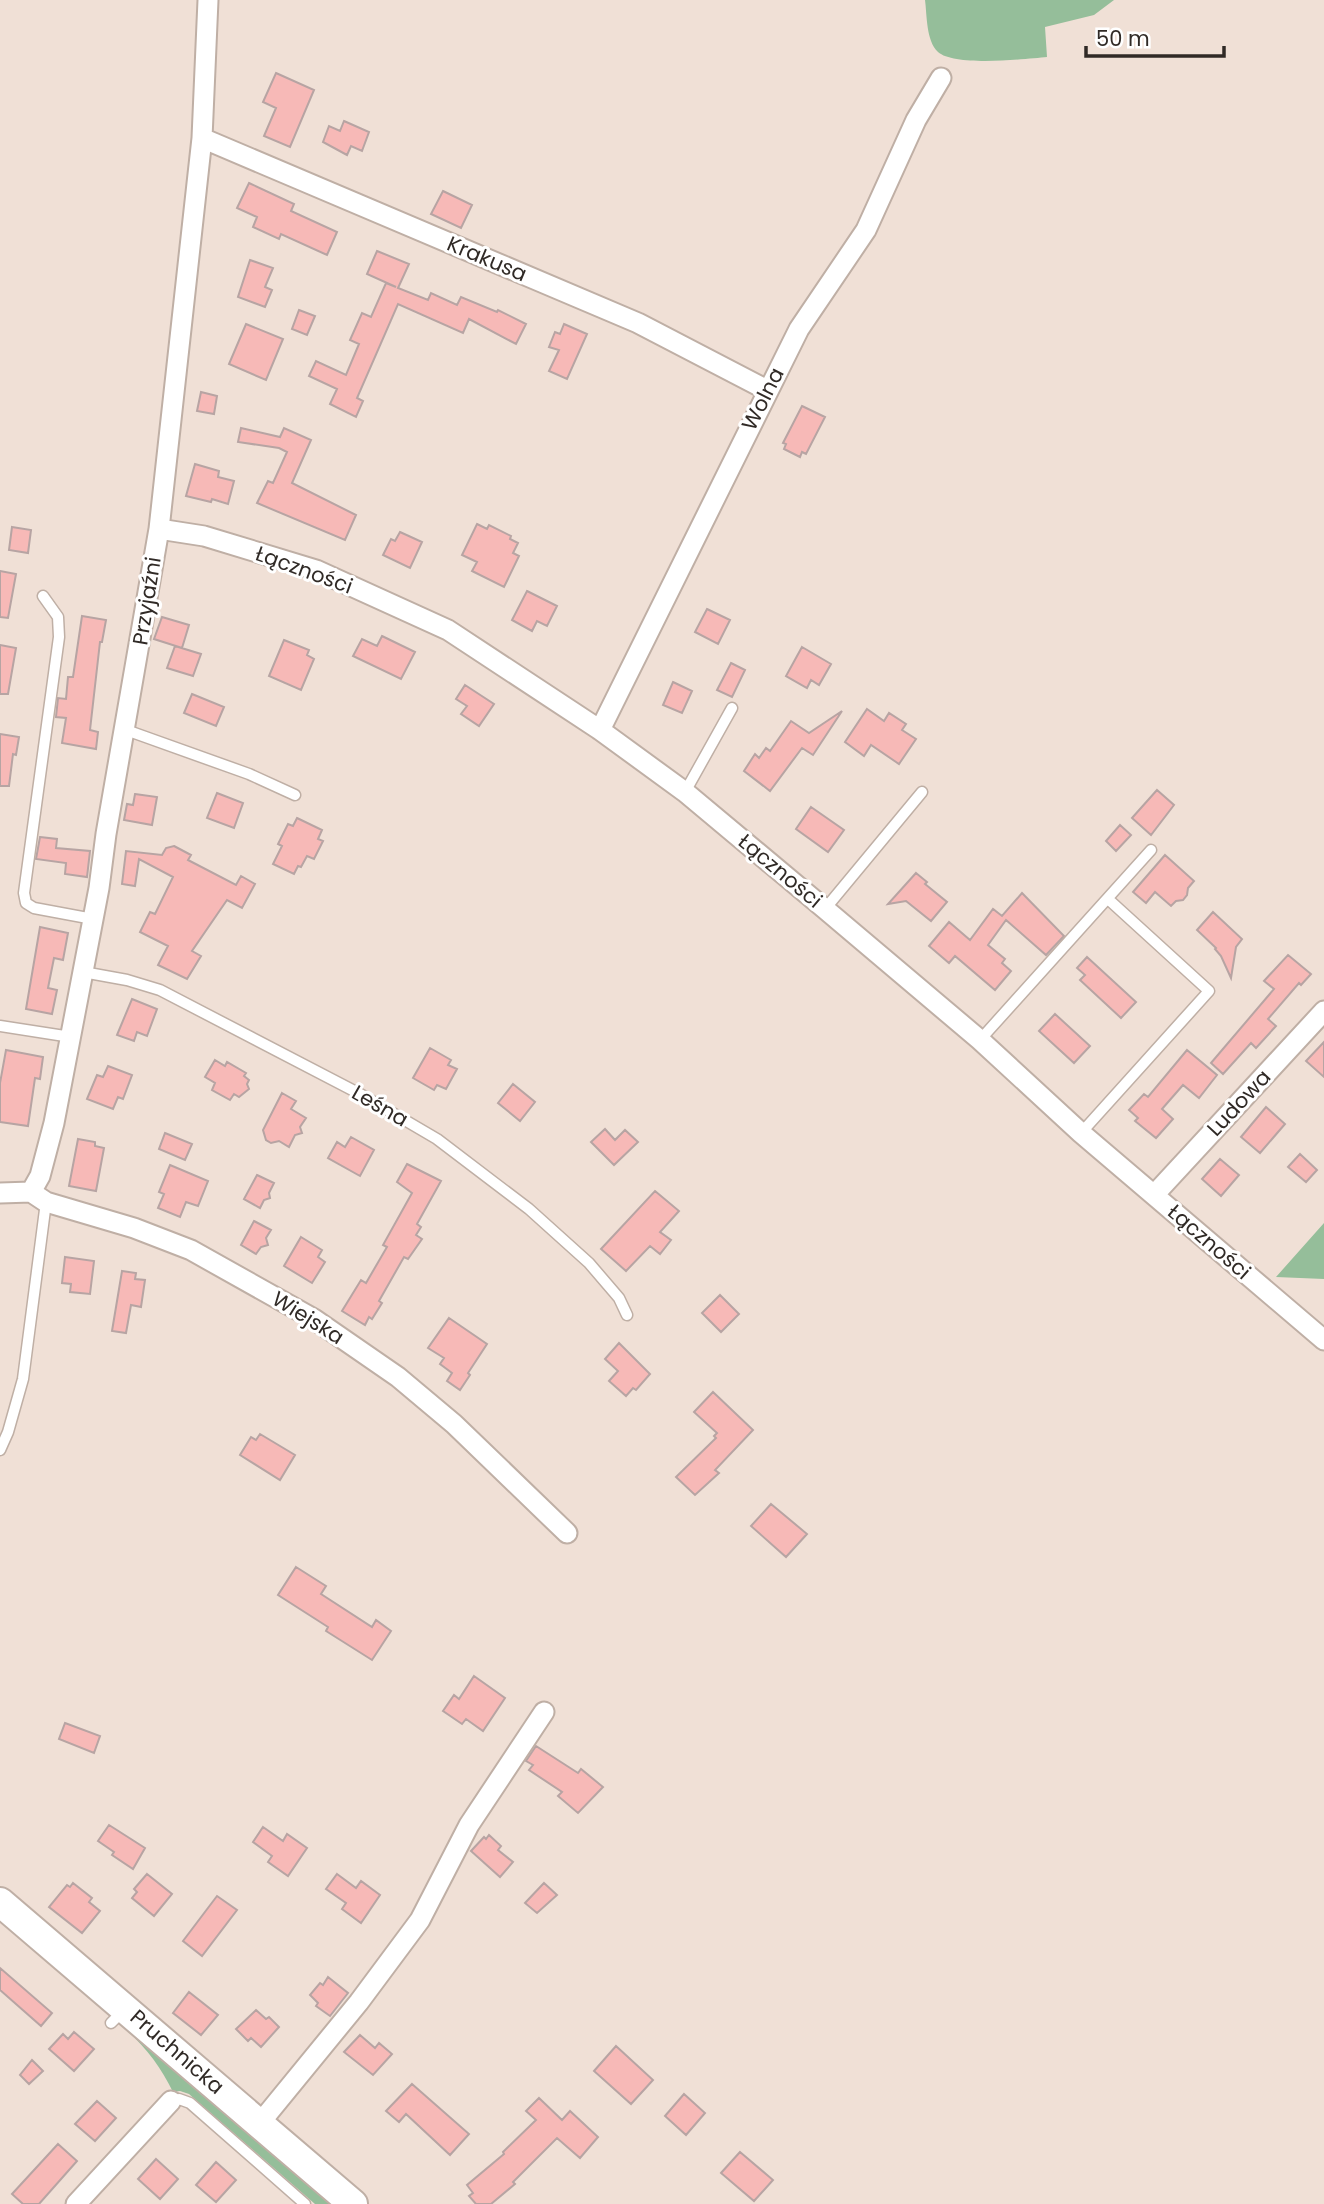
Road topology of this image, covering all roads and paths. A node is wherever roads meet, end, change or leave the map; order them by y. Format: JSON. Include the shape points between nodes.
{"nodes":[{"id":1,"x":208,"y":0,"type":"edge"},
{"id":2,"x":941,"y":78,"type":"dead end"},
{"id":3,"x":202,"y":138,"type":"junction"},
{"id":4,"x":767,"y":390,"type":"junction"},
{"id":5,"x":159,"y":529,"type":"junction"},
{"id":6,"x":43,"y":596,"type":"dead end"},
{"id":7,"x":732,"y":708,"type":"dead end"},
{"id":8,"x":126,"y":730,"type":"junction"},
{"id":9,"x":600,"y":730,"type":"junction"},
{"id":10,"x":685,"y":792,"type":"junction"},
{"id":11,"x":922,"y":792,"type":"dead end"},
{"id":12,"x":295,"y":795,"type":"dead end"},
{"id":13,"x":1151,"y":850,"type":"dead end"},
{"id":14,"x":1108,"y":899,"type":"junction"},
{"id":15,"x":825,"y":909,"type":"junction"},
{"id":16,"x":93,"y":919,"type":"junction"},
{"id":17,"x":83,"y":972,"type":"junction"},
{"id":18,"x":1324,"y":1011,"type":"edge"},
{"id":19,"x":0,"y":1026,"type":"edge"},
{"id":20,"x":71,"y":1037,"type":"junction"},
{"id":21,"x":980,"y":1040,"type":"junction"},
{"id":22,"x":1082,"y":1133,"type":"junction"},
{"id":23,"x":0,"y":1193,"type":"edge"},
{"id":24,"x":1154,"y":1195,"type":"junction"},
{"id":25,"x":38,"y":1197,"type":"junction"},
{"id":26,"x":627,"y":1315,"type":"dead end"},
{"id":27,"x":1324,"y":1340,"type":"edge"},
{"id":28,"x":0,"y":1450,"type":"edge"},
{"id":29,"x":567,"y":1533,"type":"dead end"},
{"id":30,"x":544,"y":1712,"type":"dead end"},
{"id":31,"x":0,"y":1902,"type":"edge"},
{"id":32,"x":171,"y":2101,"type":"joint"},
{"id":33,"x":260,"y":2123,"type":"junction"},
{"id":34,"x":76,"y":2204,"type":"edge"},
{"id":35,"x":305,"y":2204,"type":"edge"},
{"id":36,"x":353,"y":2204,"type":"edge"}],
"edges":[{"from":1,"to":3,"type":"street","name":"Przyjaźni"},
{"from":2,"to":4,"type":"street","name":"Wolna","via":[[916,120],[866,230],[799,329]]},
{"from":3,"to":4,"type":"street","name":"Krakusa","via":[[638,323]]},
{"from":3,"to":5,"type":"street","name":"Przyjaźni"},
{"from":4,"to":9,"type":"street","name":"Wolna"},
{"from":5,"to":8,"type":"street","name":"Przyjaźni"},
{"from":5,"to":9,"type":"street","name":"Łączności","via":[[205,536],[316,570],[448,630]]},
{"from":6,"to":16,"type":"lane","via":[[58,617],[59,637],[24,893],[26,903],[34,908]]},
{"from":7,"to":10,"type":"lane"},
{"from":8,"to":12,"type":"lane"},
{"from":8,"to":16,"type":"street","name":"Przyjaźni"},
{"from":9,"to":10,"type":"street","name":"Łączności"},
{"from":10,"to":15,"type":"street","name":"Łączności"},
{"from":11,"to":15,"type":"lane"},
{"from":13,"to":14,"type":"lane"},
{"from":14,"to":21,"type":"lane"},
{"from":14,"to":22,"type":"lane","via":[[1209,991]]},
{"from":15,"to":21,"type":"street","name":"Łączności"},
{"from":16,"to":17,"type":"street","name":"Przyjaźni"},
{"from":17,"to":20,"type":"street","name":"Przyjaźni"},
{"from":17,"to":26,"type":"lane","name":"Leśna","via":[[160,990],[437,1139],[529,1209],[589,1263],[619,1298]]},
{"from":18,"to":24,"type":"street","name":"Ludowa"},
{"from":19,"to":20,"type":"lane"},
{"from":20,"to":25,"type":"street","name":"Przyjaźni"},
{"from":21,"to":22,"type":"street","name":"Łączności"},
{"from":22,"to":24,"type":"street","name":"Łączności"},
{"from":23,"to":25,"type":"street","name":"Wiejska"},
{"from":24,"to":27,"type":"street","name":"Łączności"},
{"from":25,"to":28,"type":"lane","via":[[23,1380]]},
{"from":25,"to":29,"type":"street","name":"Wiejska","via":[[191,1250],[314,1319],[398,1377],[454,1424]]},
{"from":30,"to":33,"type":"street","via":[[469,1825],[420,1920]]},
{"from":31,"to":33,"type":"main road","name":"Pruchnicka","via":[[118,2015]]},
{"from":32,"to":34,"type":"street"},
{"from":32,"to":35,"type":"lane","via":[[190,2104]]},
{"from":33,"to":36,"type":"main road","name":"Pruchnicka"}]}
